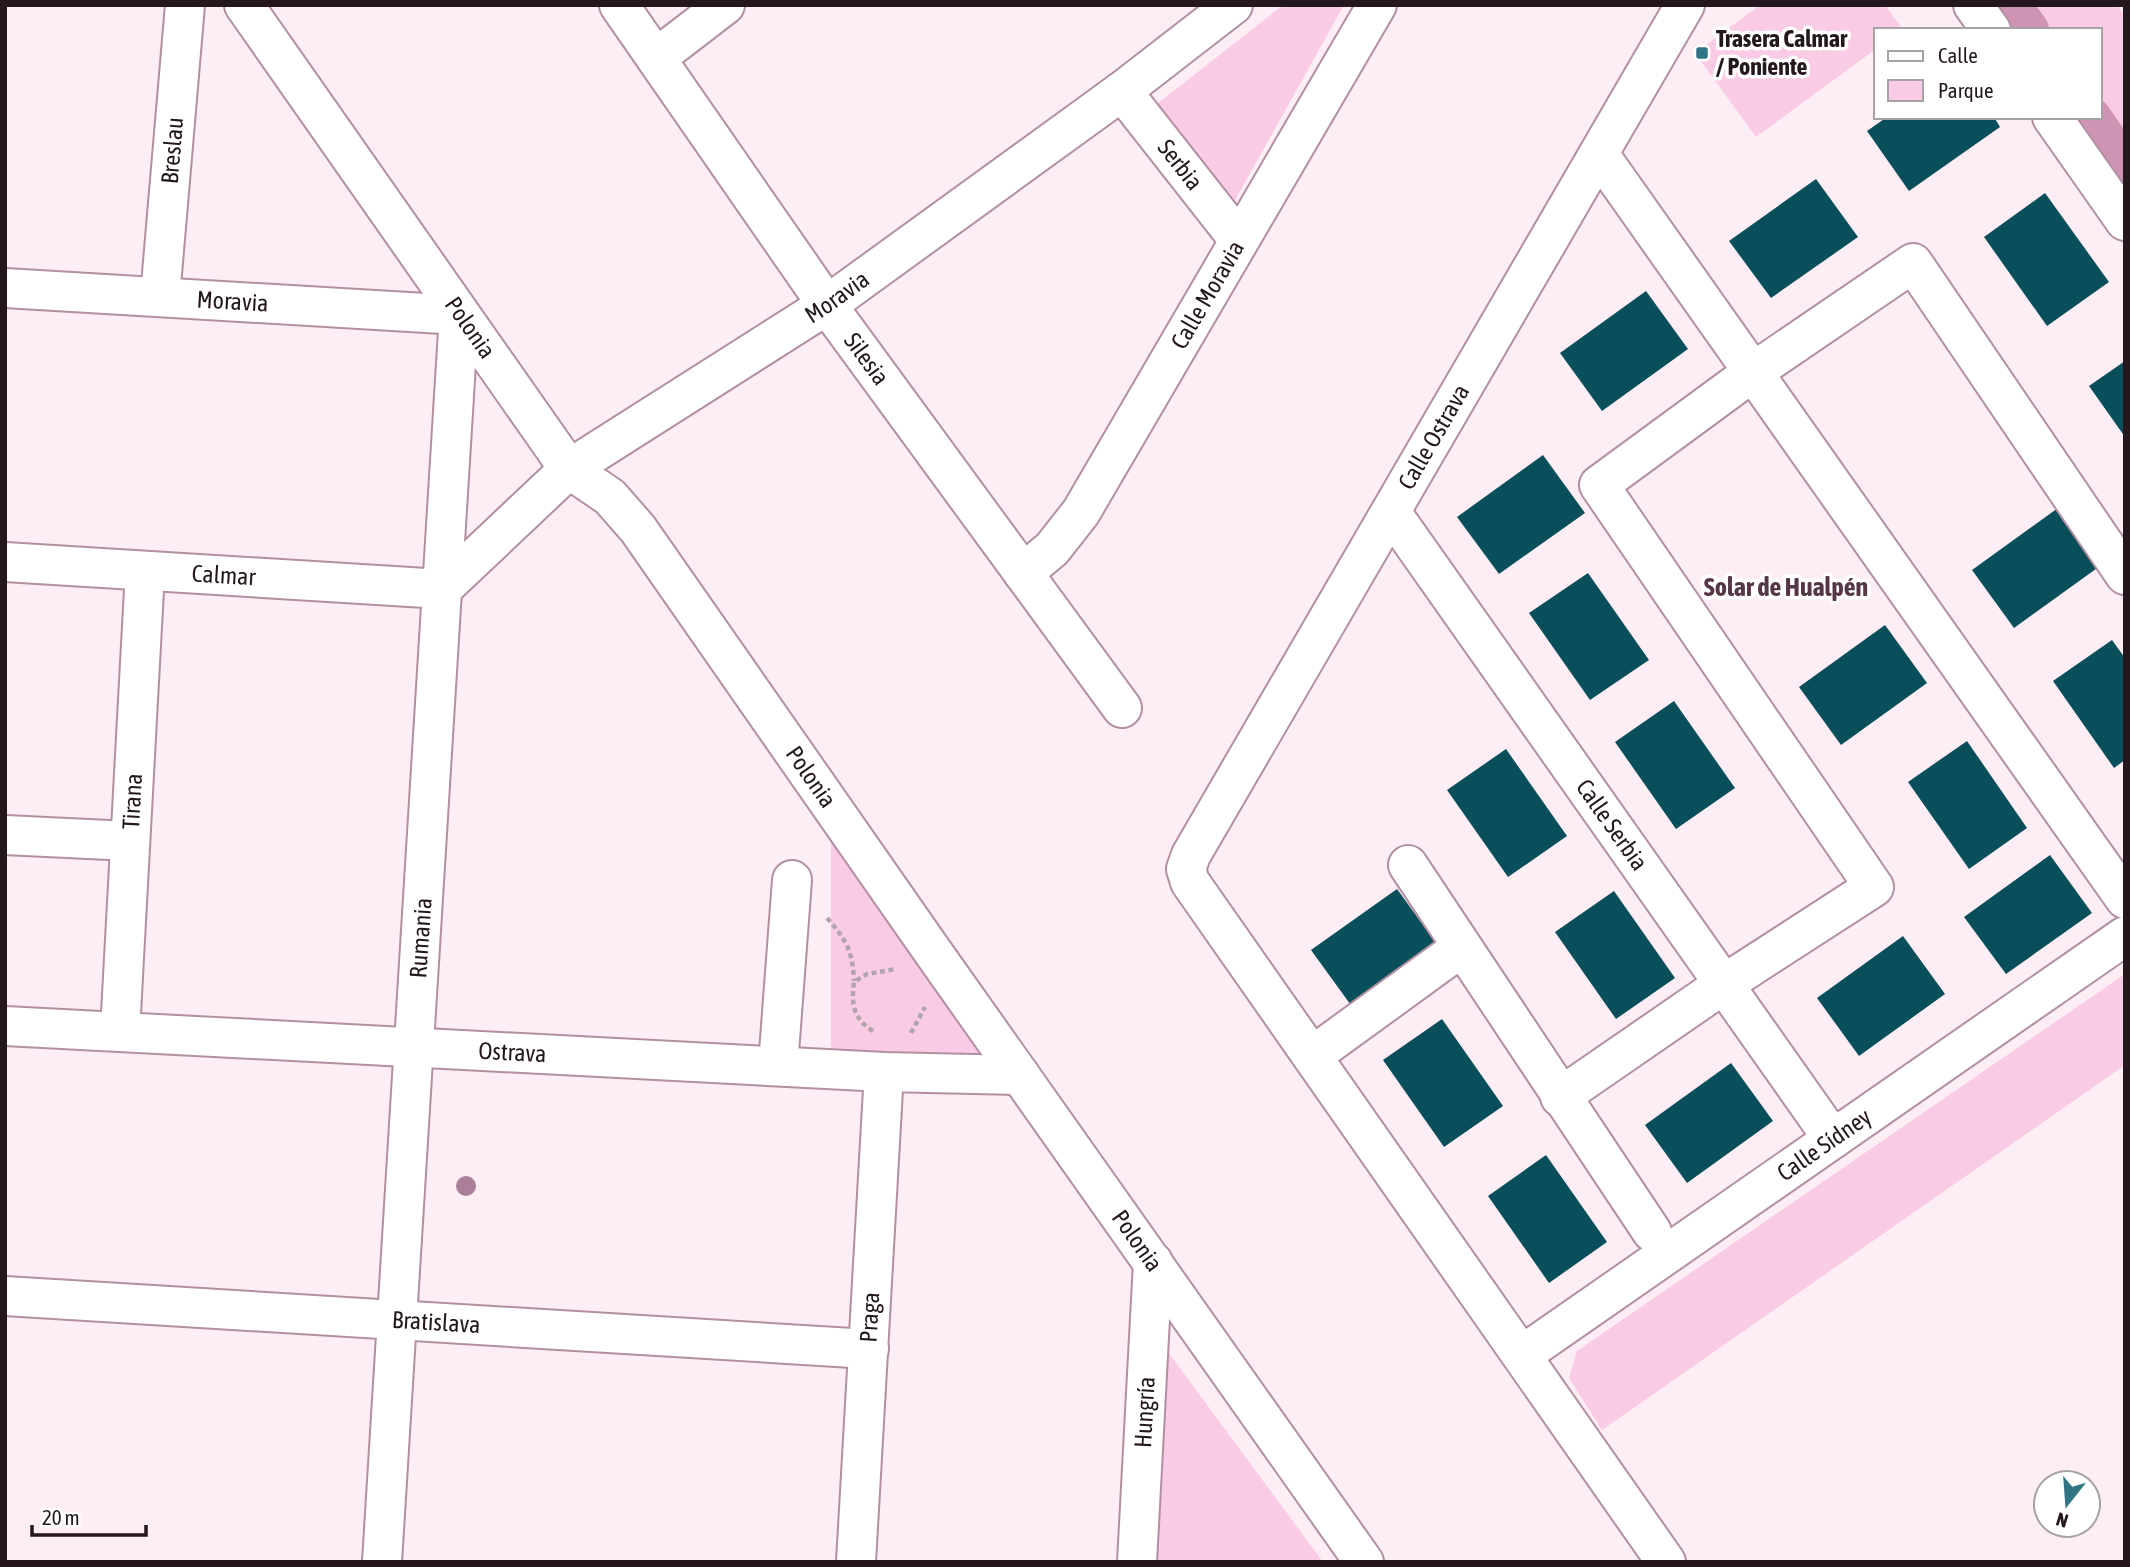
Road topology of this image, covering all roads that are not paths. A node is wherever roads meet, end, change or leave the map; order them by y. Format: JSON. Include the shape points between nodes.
{"nodes":[{"id":1,"x":185,"y":5,"type":"edge"},
{"id":2,"x":244,"y":5,"type":"edge"},
{"id":3,"x":620,"y":5,"type":"edge"},
{"id":4,"x":725,"y":5,"type":"edge"},
{"id":5,"x":1233,"y":5,"type":"edge"},
{"id":6,"x":1377,"y":5,"type":"edge"},
{"id":7,"x":1685,"y":5,"type":"edge"},
{"id":8,"x":1973,"y":5,"type":"edge"},
{"id":9,"x":1990,"y":28,"type":"edge"},
{"id":10,"x":656,"y":58,"type":"junction"},
{"id":11,"x":1122,"y":91,"type":"junction"},
{"id":12,"x":2053,"y":119,"type":"edge"},
{"id":13,"x":1599,"y":154,"type":"junction"},
{"id":14,"x":2125,"y":220,"type":"edge"},
{"id":15,"x":1239,"y":240,"type":"junction"},
{"id":16,"x":5,"y":288,"type":"edge"},
{"id":17,"x":160,"y":297,"type":"junction"},
{"id":18,"x":827,"y":305,"type":"junction"},
{"id":19,"x":459,"y":315,"type":"junction"},
{"id":20,"x":1753,"y":372,"type":"junction"},
{"id":21,"x":569,"y":469,"type":"junction"},
{"id":22,"x":1391,"y":512,"type":"junction"},
{"id":23,"x":5,"y":562,"type":"edge"},
{"id":24,"x":145,"y":571,"type":"junction"},
{"id":25,"x":1023,"y":573,"type":"junction"},
{"id":26,"x":2125,"y":575,"type":"edge"},
{"id":27,"x":442,"y":589,"type":"junction"},
{"id":28,"x":1122,"y":708,"type":"dead end"},
{"id":29,"x":5,"y":835,"type":"edge"},
{"id":30,"x":130,"y":841,"type":"junction"},
{"id":31,"x":1408,"y":865,"type":"dead end"},
{"id":32,"x":792,"y":880,"type":"road end"},
{"id":33,"x":2125,"y":899,"type":"edge"},
{"id":34,"x":2125,"y":936,"type":"edge"},
{"id":35,"x":1462,"y":947,"type":"junction"},
{"id":36,"x":1724,"y":984,"type":"junction"},
{"id":37,"x":5,"y":1026,"type":"edge"},
{"id":38,"x":120,"y":1032,"type":"junction"},
{"id":39,"x":414,"y":1048,"type":"junction"},
{"id":40,"x":1312,"y":1056,"type":"junction"},
{"id":41,"x":778,"y":1066,"type":"junction"},
{"id":42,"x":884,"y":1072,"type":"junction"},
{"id":43,"x":1020,"y":1075,"type":"junction"},
{"id":44,"x":1560,"y":1097,"type":"junction"},
{"id":45,"x":1833,"y":1139,"type":"junction"},
{"id":46,"x":1653,"y":1232,"type":"dead end"},
{"id":47,"x":1153,"y":1262,"type":"junction"},
{"id":48,"x":5,"y":1296,"type":"edge"},
{"id":49,"x":397,"y":1320,"type":"junction"},
{"id":50,"x":869,"y":1349,"type":"junction"},
{"id":51,"x":1522,"y":1356,"type":"junction"},
{"id":52,"x":382,"y":1562,"type":"edge"},
{"id":53,"x":856,"y":1562,"type":"edge"},
{"id":54,"x":1137,"y":1562,"type":"edge"},
{"id":55,"x":1364,"y":1562,"type":"edge"},
{"id":56,"x":1666,"y":1562,"type":"edge"}],
"edges":[{"from":1,"to":17,"type":"street","name":"Breslau"},
{"from":2,"to":19,"type":"street","name":"Polonia"},
{"from":3,"to":10,"type":"street","name":"Silesia"},
{"from":4,"to":10,"type":"street"},
{"from":5,"to":11,"type":"street","name":"Moravia"},
{"from":6,"to":15,"type":"street","name":"Calle Moravia"},
{"from":7,"to":13,"type":"street","name":"Calle Ostrava"},
{"from":8,"to":9,"type":"street"},
{"from":10,"to":18,"type":"street","name":"Silesia"},
{"from":11,"to":15,"type":"street","name":"Serbia"},
{"from":11,"to":18,"type":"street","name":"Moravia"},
{"from":12,"to":14,"type":"street"},
{"from":13,"to":20,"type":"street"},
{"from":13,"to":22,"type":"street","name":"Calle Ostrava"},
{"from":15,"to":25,"type":"street","name":"Calle Moravia","via":[[1081,512],[1052,549]]},
{"from":16,"to":17,"type":"street","name":"Moravia"},
{"from":17,"to":19,"type":"street","name":"Moravia"},
{"from":18,"to":21,"type":"street","name":"Moravia"},
{"from":18,"to":25,"type":"street","name":"Silesia"},
{"from":19,"to":21,"type":"street","name":"Polonia"},
{"from":19,"to":27,"type":"street","name":"Rumania"},
{"from":20,"to":26,"type":"street","via":[[1913,263]]},
{"from":20,"to":33,"type":"street"},
{"from":20,"to":36,"type":"street","via":[[1599,485],[1874,887]]},
{"from":21,"to":27,"type":"street","name":"Moravia"},
{"from":21,"to":43,"type":"street","name":"Polonia","via":[[610,497],[638,529]]},
{"from":22,"to":36,"type":"street","name":"Calle Serbia"},
{"from":22,"to":40,"type":"street","name":"Calle Ostrava","via":[[1186,869]]},
{"from":23,"to":24,"type":"street","name":"Calmar"},
{"from":24,"to":27,"type":"street","name":"Calmar"},
{"from":24,"to":30,"type":"street","name":"Tirana"},
{"from":25,"to":28,"type":"street","name":"Silesia"},
{"from":27,"to":39,"type":"street","name":"Rumania"},
{"from":29,"to":30,"type":"street"},
{"from":30,"to":38,"type":"street","name":"Tirana"},
{"from":31,"to":35,"type":"street"},
{"from":32,"to":41,"type":"street"},
{"from":34,"to":45,"type":"street","name":"Calle Sídney"},
{"from":35,"to":40,"type":"street"},
{"from":35,"to":44,"type":"street"},
{"from":36,"to":44,"type":"street"},
{"from":36,"to":45,"type":"street","name":"Calle Serbia"},
{"from":37,"to":38,"type":"street","name":"Ostrava"},
{"from":38,"to":39,"type":"street","name":"Ostrava"},
{"from":39,"to":41,"type":"street","name":"Ostrava"},
{"from":39,"to":49,"type":"street","name":"Rumania"},
{"from":40,"to":51,"type":"street"},
{"from":41,"to":42,"type":"street","name":"Ostrava"},
{"from":42,"to":43,"type":"street","name":"Ostrava"},
{"from":42,"to":50,"type":"street","name":"Praga"},
{"from":43,"to":47,"type":"street","name":"Polonia"},
{"from":44,"to":46,"type":"street"},
{"from":45,"to":51,"type":"street","name":"Calle Sídney"},
{"from":47,"to":54,"type":"street","name":"Hungría"},
{"from":47,"to":55,"type":"street","name":"Polonia"},
{"from":48,"to":49,"type":"street","name":"Bratislava"},
{"from":49,"to":50,"type":"street","name":"Bratislava"},
{"from":49,"to":52,"type":"street","name":"Rumania"},
{"from":50,"to":53,"type":"street","name":"Praga"},
{"from":51,"to":56,"type":"street"}]}
